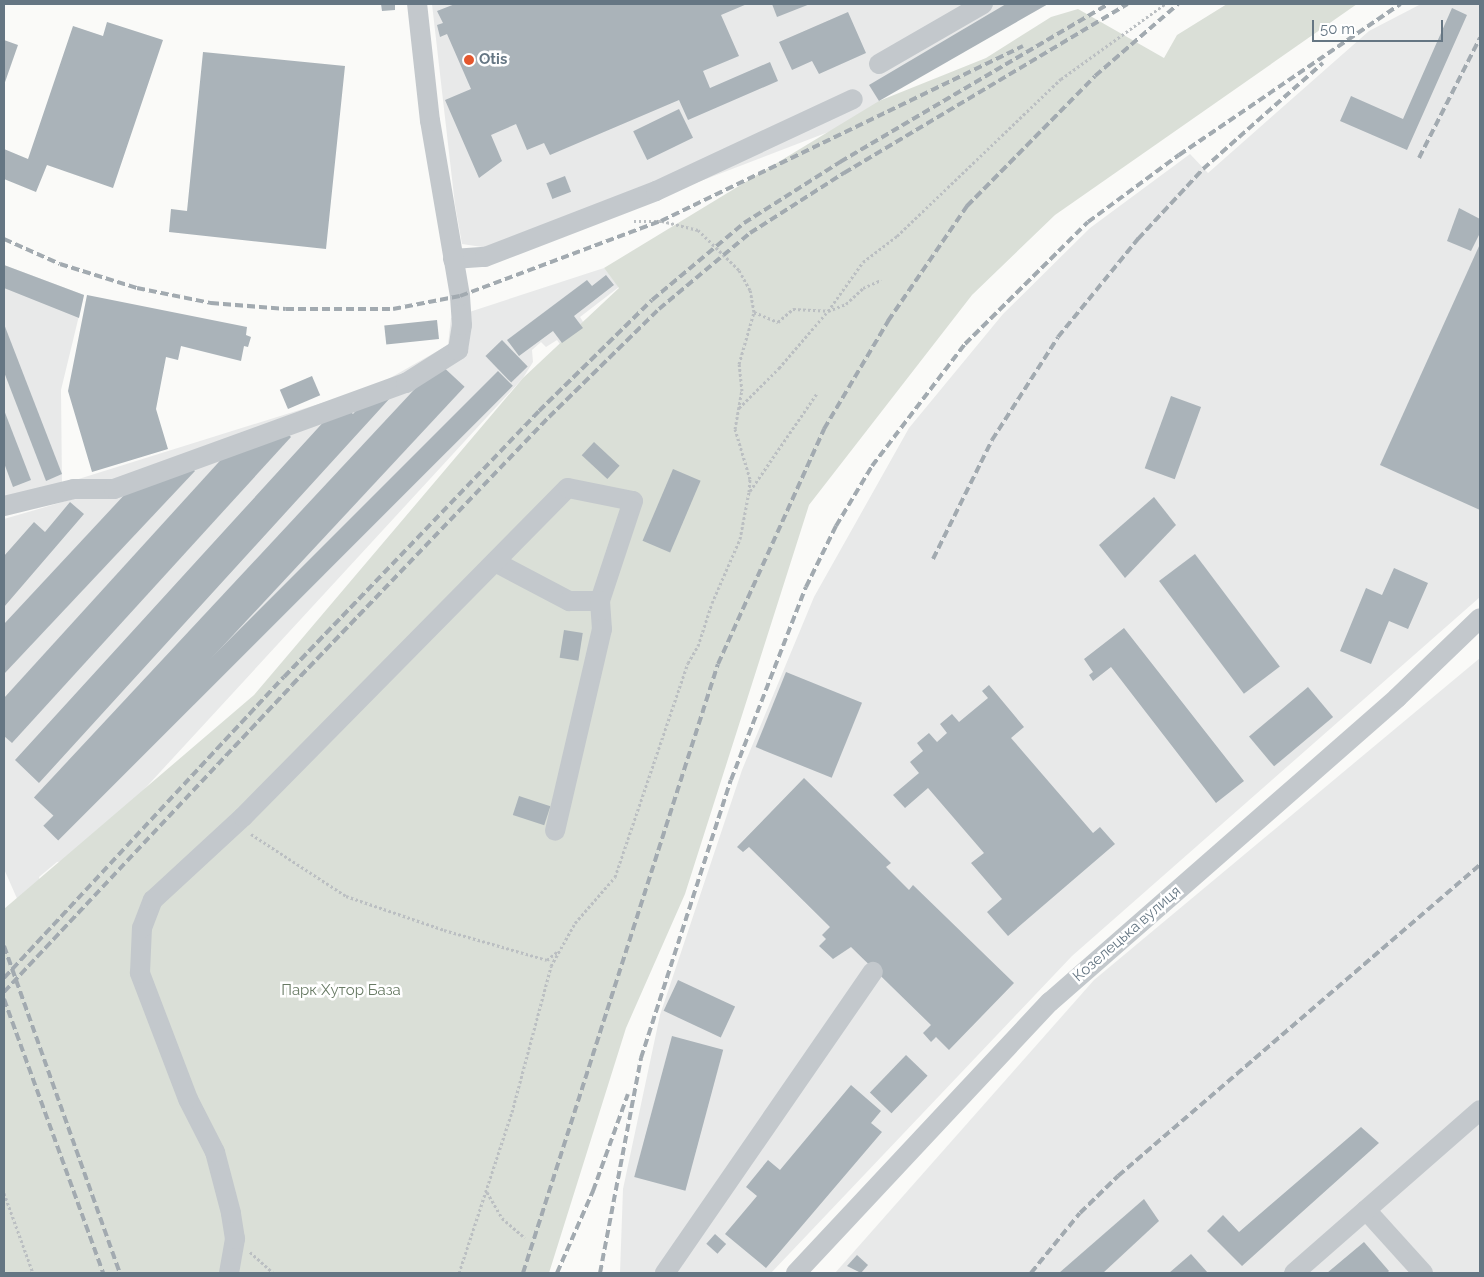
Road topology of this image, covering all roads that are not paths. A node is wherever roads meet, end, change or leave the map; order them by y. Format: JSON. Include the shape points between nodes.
{"nodes":[{"id":1,"x":417,"y":4,"type":"edge"},
{"id":2,"x":983,"y":4,"type":"edge"},
{"id":3,"x":879,"y":64,"type":"dead end"},
{"id":4,"x":853,"y":99,"type":"dead end"},
{"id":5,"x":454,"y":259,"type":"junction"},
{"id":6,"x":4,"y":506,"type":"edge"},
{"id":7,"x":495,"y":562,"type":"junction"},
{"id":8,"x":600,"y":600,"type":"junction"},
{"id":9,"x":1480,"y":618,"type":"edge"},
{"id":10,"x":555,"y":831,"type":"dead end"},
{"id":11,"x":873,"y":972,"type":"dead end"},
{"id":12,"x":1480,"y":1110,"type":"edge"},
{"id":13,"x":1366,"y":1210,"type":"junction"},
{"id":14,"x":229,"y":1273,"type":"edge"},
{"id":15,"x":665,"y":1273,"type":"edge"},
{"id":16,"x":796,"y":1273,"type":"edge"},
{"id":17,"x":1294,"y":1273,"type":"edge"},
{"id":18,"x":1424,"y":1273,"type":"edge"}],
"edges":[{"from":1,"to":5,"type":"street","via":[[430,121]]},
{"from":2,"to":3,"type":"street"},
{"from":4,"to":5,"type":"street","via":[[656,192],[485,257]]},
{"from":5,"to":6,"type":"street","via":[[462,325],[458,350],[406,383],[114,490],[74,489]]},
{"from":7,"to":8,"type":"street","via":[[569,601]]},
{"from":7,"to":8,"type":"street","via":[[568,488],[633,501]]},
{"from":7,"to":14,"type":"street","via":[[236,823],[153,900],[142,928],[140,973],[188,1099],[215,1152],[232,1213],[234,1238]]},
{"from":8,"to":10,"type":"street","via":[[602,629]]},
{"from":9,"to":16,"type":"street","name":"Козелецька вулиця","via":[[1397,698],[1050,1002]]},
{"from":11,"to":15,"type":"street"},
{"from":12,"to":13,"type":"street"},
{"from":13,"to":17,"type":"street"},
{"from":13,"to":18,"type":"street"}]}
